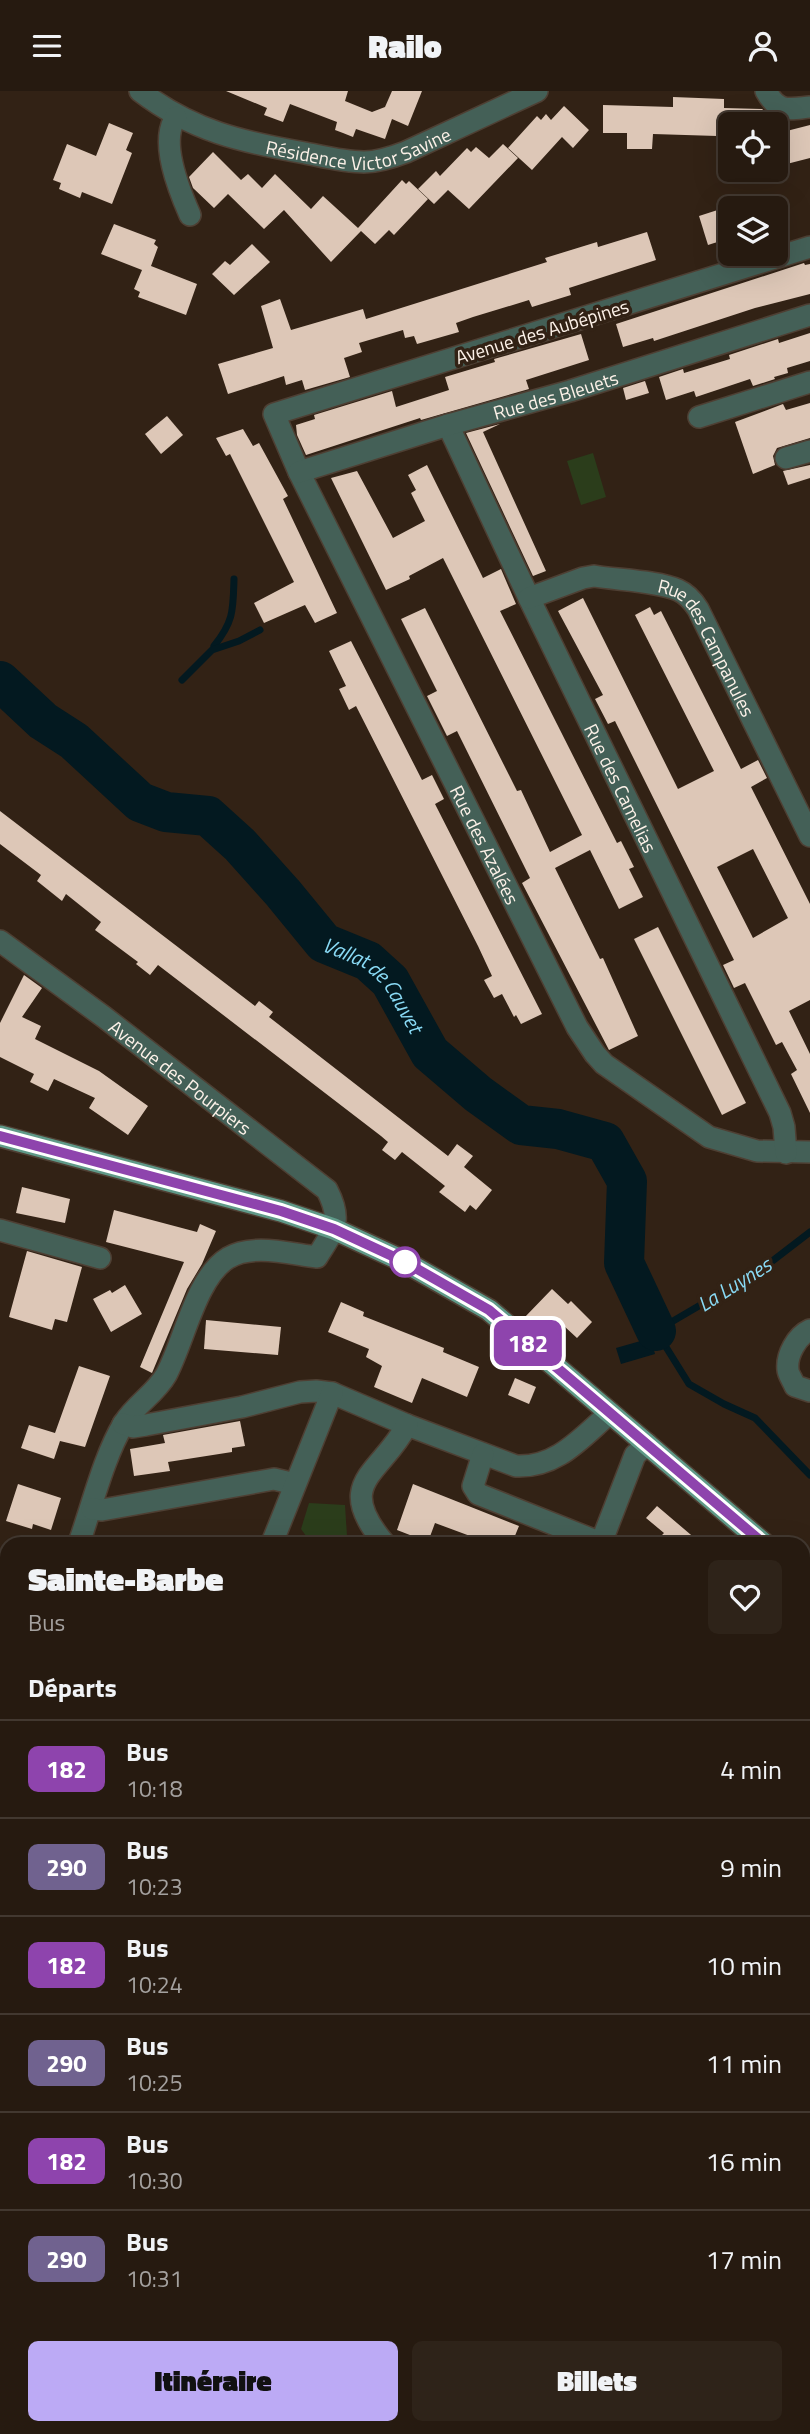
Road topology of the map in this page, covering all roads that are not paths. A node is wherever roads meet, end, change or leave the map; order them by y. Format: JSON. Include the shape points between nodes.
{"nodes":[{"id":1,"x":140,"y":91,"type":"edge"},
{"id":2,"x":537,"y":91,"type":"edge"},
{"id":3,"x":766,"y":91,"type":"edge"},
{"id":4,"x":810,"y":107,"type":"edge"},
{"id":5,"x":176,"y":117,"type":"junction"},
{"id":6,"x":190,"y":215,"type":"dead end"},
{"id":7,"x":810,"y":247,"type":"edge"},
{"id":8,"x":810,"y":315,"type":"edge"},
{"id":9,"x":810,"y":382,"type":"edge"},
{"id":10,"x":274,"y":414,"type":"joint"},
{"id":11,"x":699,"y":417,"type":"dead end"},
{"id":12,"x":447,"y":425,"type":"junction"},
{"id":13,"x":810,"y":450,"type":"edge"},
{"id":14,"x":786,"y":458,"type":"dead end"},
{"id":15,"x":299,"y":472,"type":"junction"},
{"id":16,"x":529,"y":598,"type":"junction"},
{"id":17,"x":801,"y":798,"type":"edge"},
{"id":18,"x":810,"y":836,"type":"edge"},
{"id":19,"x":0,"y":940,"type":"edge"},
{"id":20,"x":0,"y":1136,"type":"edge"},
{"id":21,"x":810,"y":1152,"type":"edge"},
{"id":22,"x":786,"y":1153,"type":"junction"},
{"id":23,"x":334,"y":1229,"type":"junction"},
{"id":24,"x":0,"y":1230,"type":"edge"},
{"id":25,"x":100,"y":1258,"type":"dead end"},
{"id":26,"x":810,"y":1330,"type":"edge"},
{"id":27,"x":810,"y":1391,"type":"edge"},
{"id":28,"x":332,"y":1393,"type":"junction"},
{"id":29,"x":610,"y":1413,"type":"junction"},
{"id":30,"x":123,"y":1424,"type":"junction"},
{"id":31,"x":407,"y":1425,"type":"junction"},
{"id":32,"x":647,"y":1444,"type":"junction"},
{"id":33,"x":483,"y":1454,"type":"junction"},
{"id":34,"x":295,"y":1484,"type":"junction"},
{"id":35,"x":92,"y":1509,"type":"junction"},
{"id":36,"x":81,"y":1537,"type":"edge"},
{"id":37,"x":274,"y":1537,"type":"edge"},
{"id":38,"x":379,"y":1537,"type":"edge"},
{"id":39,"x":586,"y":1537,"type":"edge"},
{"id":40,"x":603,"y":1537,"type":"edge"},
{"id":41,"x":756,"y":1537,"type":"edge"}],
"edges":[{"from":1,"to":5,"type":"street","name":"Résidence Victor Savine"},
{"from":2,"to":5,"type":"street","name":"Résidence Victor Savine","via":[[406,152],[366,162],[256,144]]},
{"from":3,"to":4,"type":"street","via":[[778,107]]},
{"from":5,"to":6,"type":"street","via":[[169,135],[176,176]]},
{"from":7,"to":10,"type":"street","name":"Avenue des Aubépines"},
{"from":8,"to":12,"type":"street","name":"Rue des Bleuets"},
{"from":9,"to":11,"type":"street"},
{"from":10,"to":15,"type":"street","name":"Rue des Azalées"},
{"from":12,"to":15,"type":"street","name":"Rue des Bleuets"},
{"from":12,"to":16,"type":"street","name":"Rue des Camelias"},
{"from":13,"to":14,"type":"street"},
{"from":15,"to":22,"type":"street","name":"Rue des Azalées","via":[[587,1044],[604,1064],[709,1137],[757,1151]]},
{"from":16,"to":17,"type":"street","name":"Rue des Campanules","via":[[594,576],[680,590],[698,609]]},
{"from":16,"to":22,"type":"street","name":"Rue des Camelias","via":[[780,1113]]},
{"from":17,"to":18,"type":"street","name":"Rue des Campanules"},
{"from":19,"to":23,"type":"street","name":"Avenue des Pourpiers","via":[[327,1190],[335,1206]]},
{"from":20,"to":23,"type":"main road"},
{"from":21,"to":22,"type":"street","name":"Rue des Azalées"},
{"from":23,"to":29,"type":"main road","via":[[405,1262],[489,1310]]},
{"from":23,"to":30,"type":"street","via":[[317,1257],[250,1250],[217,1266],[207,1278],[166,1374]]},
{"from":24,"to":25,"type":"street"},
{"from":26,"to":27,"type":"street","via":[[792,1349],[788,1370],[795,1386]]},
{"from":28,"to":30,"type":"street","via":[[300,1392],[146,1425]]},
{"from":28,"to":31,"type":"street"},
{"from":28,"to":34,"type":"street"},
{"from":29,"to":32,"type":"main road"},
{"from":29,"to":33,"type":"street","via":[[560,1457],[531,1467]]},
{"from":30,"to":35,"type":"street"},
{"from":31,"to":33,"type":"street"},
{"from":31,"to":38,"type":"street","via":[[363,1483],[363,1514]]},
{"from":32,"to":40,"type":"street","via":[[635,1455]]},
{"from":32,"to":41,"type":"main road"},
{"from":33,"to":39,"type":"street","via":[[473,1486],[478,1494]]},
{"from":34,"to":35,"type":"street","via":[[274,1479]]},
{"from":34,"to":37,"type":"street"},
{"from":35,"to":36,"type":"street"}]}
